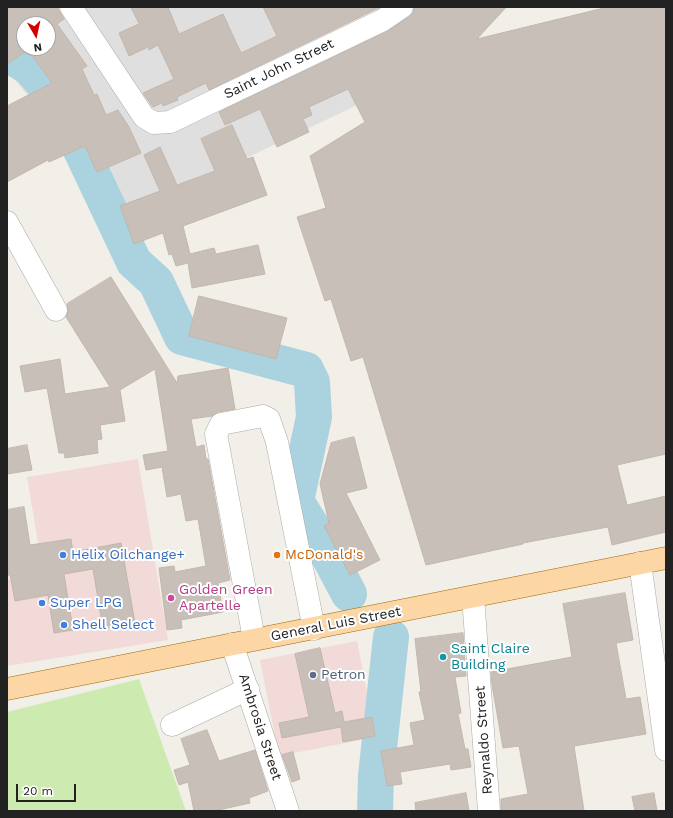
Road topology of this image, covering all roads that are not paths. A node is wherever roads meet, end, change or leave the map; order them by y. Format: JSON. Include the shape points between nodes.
{"nodes":[{"id":1,"x":402,"y":7,"type":"edge"},
{"id":2,"x":75,"y":8,"type":"edge"},
{"id":3,"x":7,"y":222,"type":"edge"},
{"id":4,"x":56,"y":310,"type":"dead end"},
{"id":5,"x":666,"y":558,"type":"edge"},
{"id":6,"x":640,"y":563,"type":"junction"},
{"id":7,"x":473,"y":597,"type":"junction"},
{"id":8,"x":314,"y":629,"type":"junction"},
{"id":9,"x":254,"y":640,"type":"junction"},
{"id":10,"x":232,"y":644,"type":"junction"},
{"id":11,"x":7,"y":689,"type":"edge"},
{"id":12,"x":248,"y":689,"type":"junction"},
{"id":13,"x":172,"y":725,"type":"dead end"},
{"id":14,"x":666,"y":750,"type":"edge"},
{"id":15,"x":288,"y":811,"type":"edge"},
{"id":16,"x":489,"y":811,"type":"edge"}],
"edges":[{"from":1,"to":2,"type":"street","name":"Saint John Street","via":[[383,20],[170,122],[154,123],[144,117]]},
{"from":3,"to":4,"type":"street"},
{"from":5,"to":6,"type":"main road","name":"General Luis Street"},
{"from":6,"to":7,"type":"main road","name":"General Luis Street"},
{"from":6,"to":14,"type":"street"},
{"from":7,"to":8,"type":"main road","name":"General Luis Street"},
{"from":7,"to":16,"type":"street","name":"Reynaldo Street"},
{"from":8,"to":9,"type":"main road","name":"General Luis Street"},
{"from":8,"to":9,"type":"street","via":[[277,442],[269,419],[262,416],[221,424],[216,434]]},
{"from":9,"to":10,"type":"main road","name":"General Luis Street"},
{"from":10,"to":11,"type":"main road","name":"General Luis Street"},
{"from":10,"to":12,"type":"street","name":"Ambrosia Street"},
{"from":12,"to":13,"type":"street"},
{"from":12,"to":15,"type":"street","name":"Ambrosia Street"}]}
